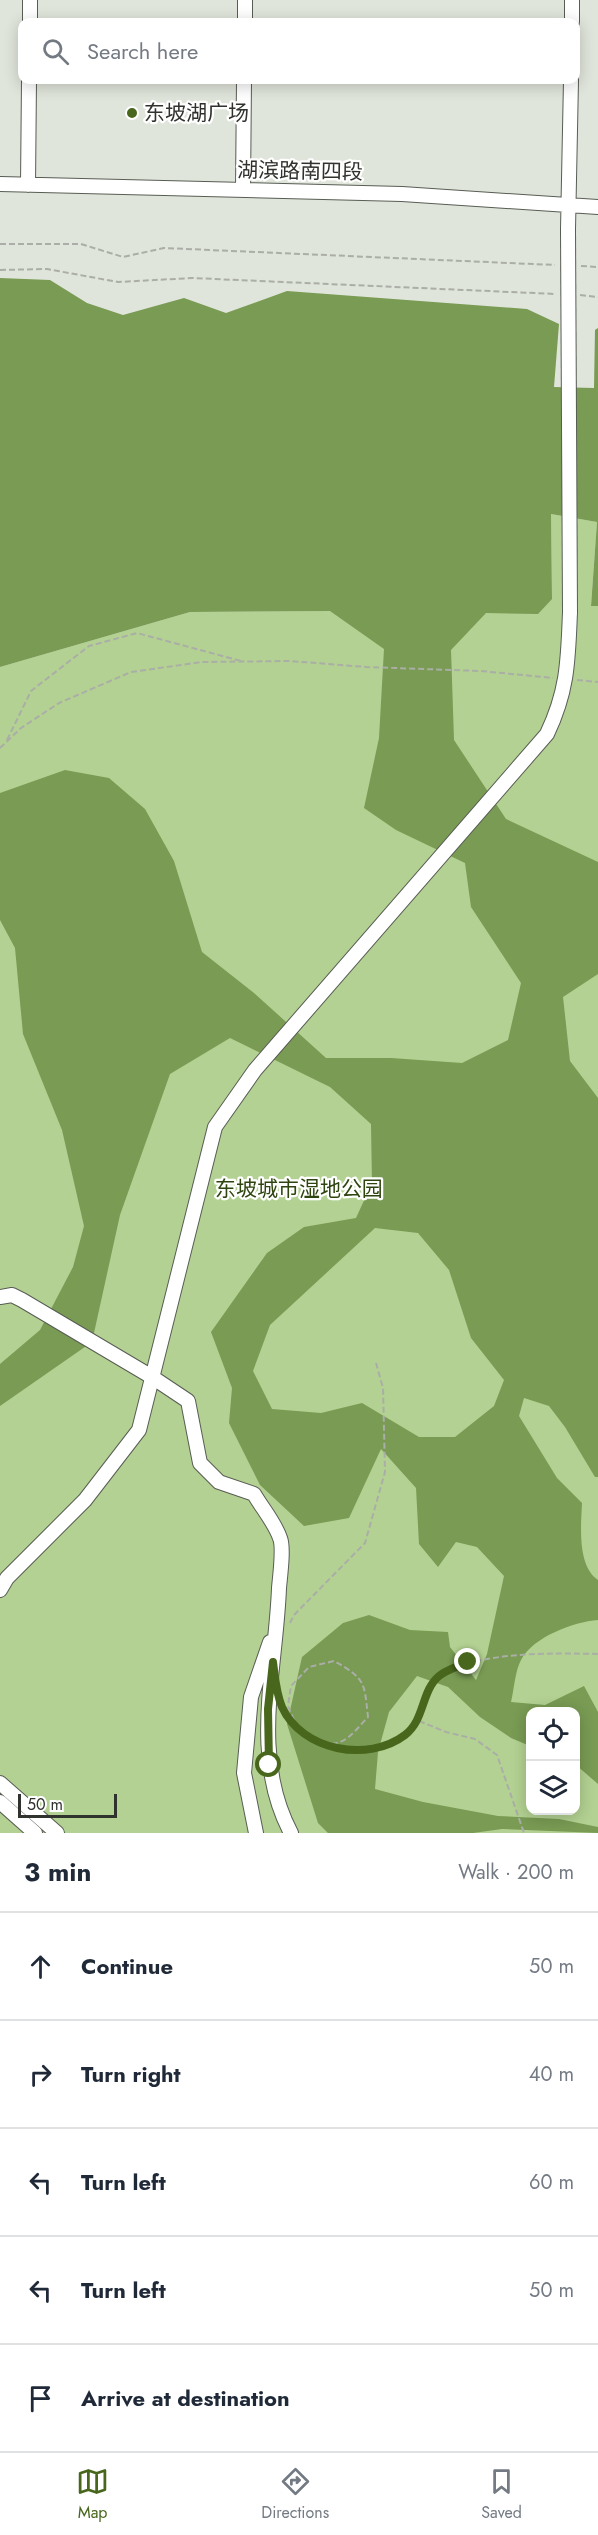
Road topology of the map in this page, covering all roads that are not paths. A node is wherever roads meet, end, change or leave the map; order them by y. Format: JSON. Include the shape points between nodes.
{"nodes":[{"id":1,"x":30,"y":0,"type":"edge"},
{"id":2,"x":245,"y":0,"type":"edge"},
{"id":3,"x":572,"y":0,"type":"edge"},
{"id":4,"x":30,"y":18,"type":"edge"},
{"id":5,"x":245,"y":18,"type":"edge"},
{"id":6,"x":572,"y":18,"type":"edge"},
{"id":7,"x":29,"y":84,"type":"edge"},
{"id":8,"x":244,"y":84,"type":"edge"},
{"id":9,"x":571,"y":84,"type":"edge"},
{"id":10,"x":0,"y":184,"type":"edge"},
{"id":11,"x":28,"y":185,"type":"junction"},
{"id":12,"x":243,"y":190,"type":"junction"},
{"id":13,"x":570,"y":206,"type":"junction"},
{"id":14,"x":598,"y":207,"type":"edge"},
{"id":15,"x":0,"y":1297,"type":"edge"},
{"id":16,"x":152,"y":1377,"type":"junction"},
{"id":17,"x":0,"y":1590,"type":"edge"},
{"id":18,"x":284,"y":1620,"type":"junction"},
{"id":19,"x":0,"y":1783,"type":"edge"},
{"id":20,"x":0,"y":1802,"type":"edge"},
{"id":21,"x":35,"y":1833,"type":"edge"},
{"id":22,"x":57,"y":1833,"type":"edge"},
{"id":23,"x":256,"y":1833,"type":"edge"},
{"id":24,"x":291,"y":1833,"type":"edge"}],
"edges":[{"from":1,"to":4,"type":"street"},
{"from":2,"to":5,"type":"street"},
{"from":3,"to":6,"type":"street"},
{"from":7,"to":11,"type":"street"},
{"from":8,"to":12,"type":"street"},
{"from":9,"to":13,"type":"street"},
{"from":10,"to":11,"type":"street","name":"湖滨路南四段"},
{"from":11,"to":12,"type":"street","name":"湖滨路南四段"},
{"from":12,"to":13,"type":"street","name":"湖滨路南四段","via":[[402,194]]},
{"from":13,"to":14,"type":"street","name":"湖滨路南四段"},
{"from":13,"to":16,"type":"street","bridge":true,"via":[[570,612],[567,679],[559,708],[547,734],[255,1070],[215,1127]]},
{"from":15,"to":16,"type":"street","via":[[12,1295],[22,1300]]},
{"from":16,"to":17,"type":"street","via":[[139,1430],[85,1500],[7,1578]]},
{"from":16,"to":18,"type":"street","via":[[188,1401],[200,1463],[219,1482],[254,1494],[281,1539]]},
{"from":18,"to":23,"type":"street","via":[[251,1696],[244,1773]]},
{"from":18,"to":24,"type":"street","via":[[268,1709],[269,1765],[281,1815]]},
{"from":19,"to":22,"type":"street"},
{"from":20,"to":21,"type":"street"}]}
